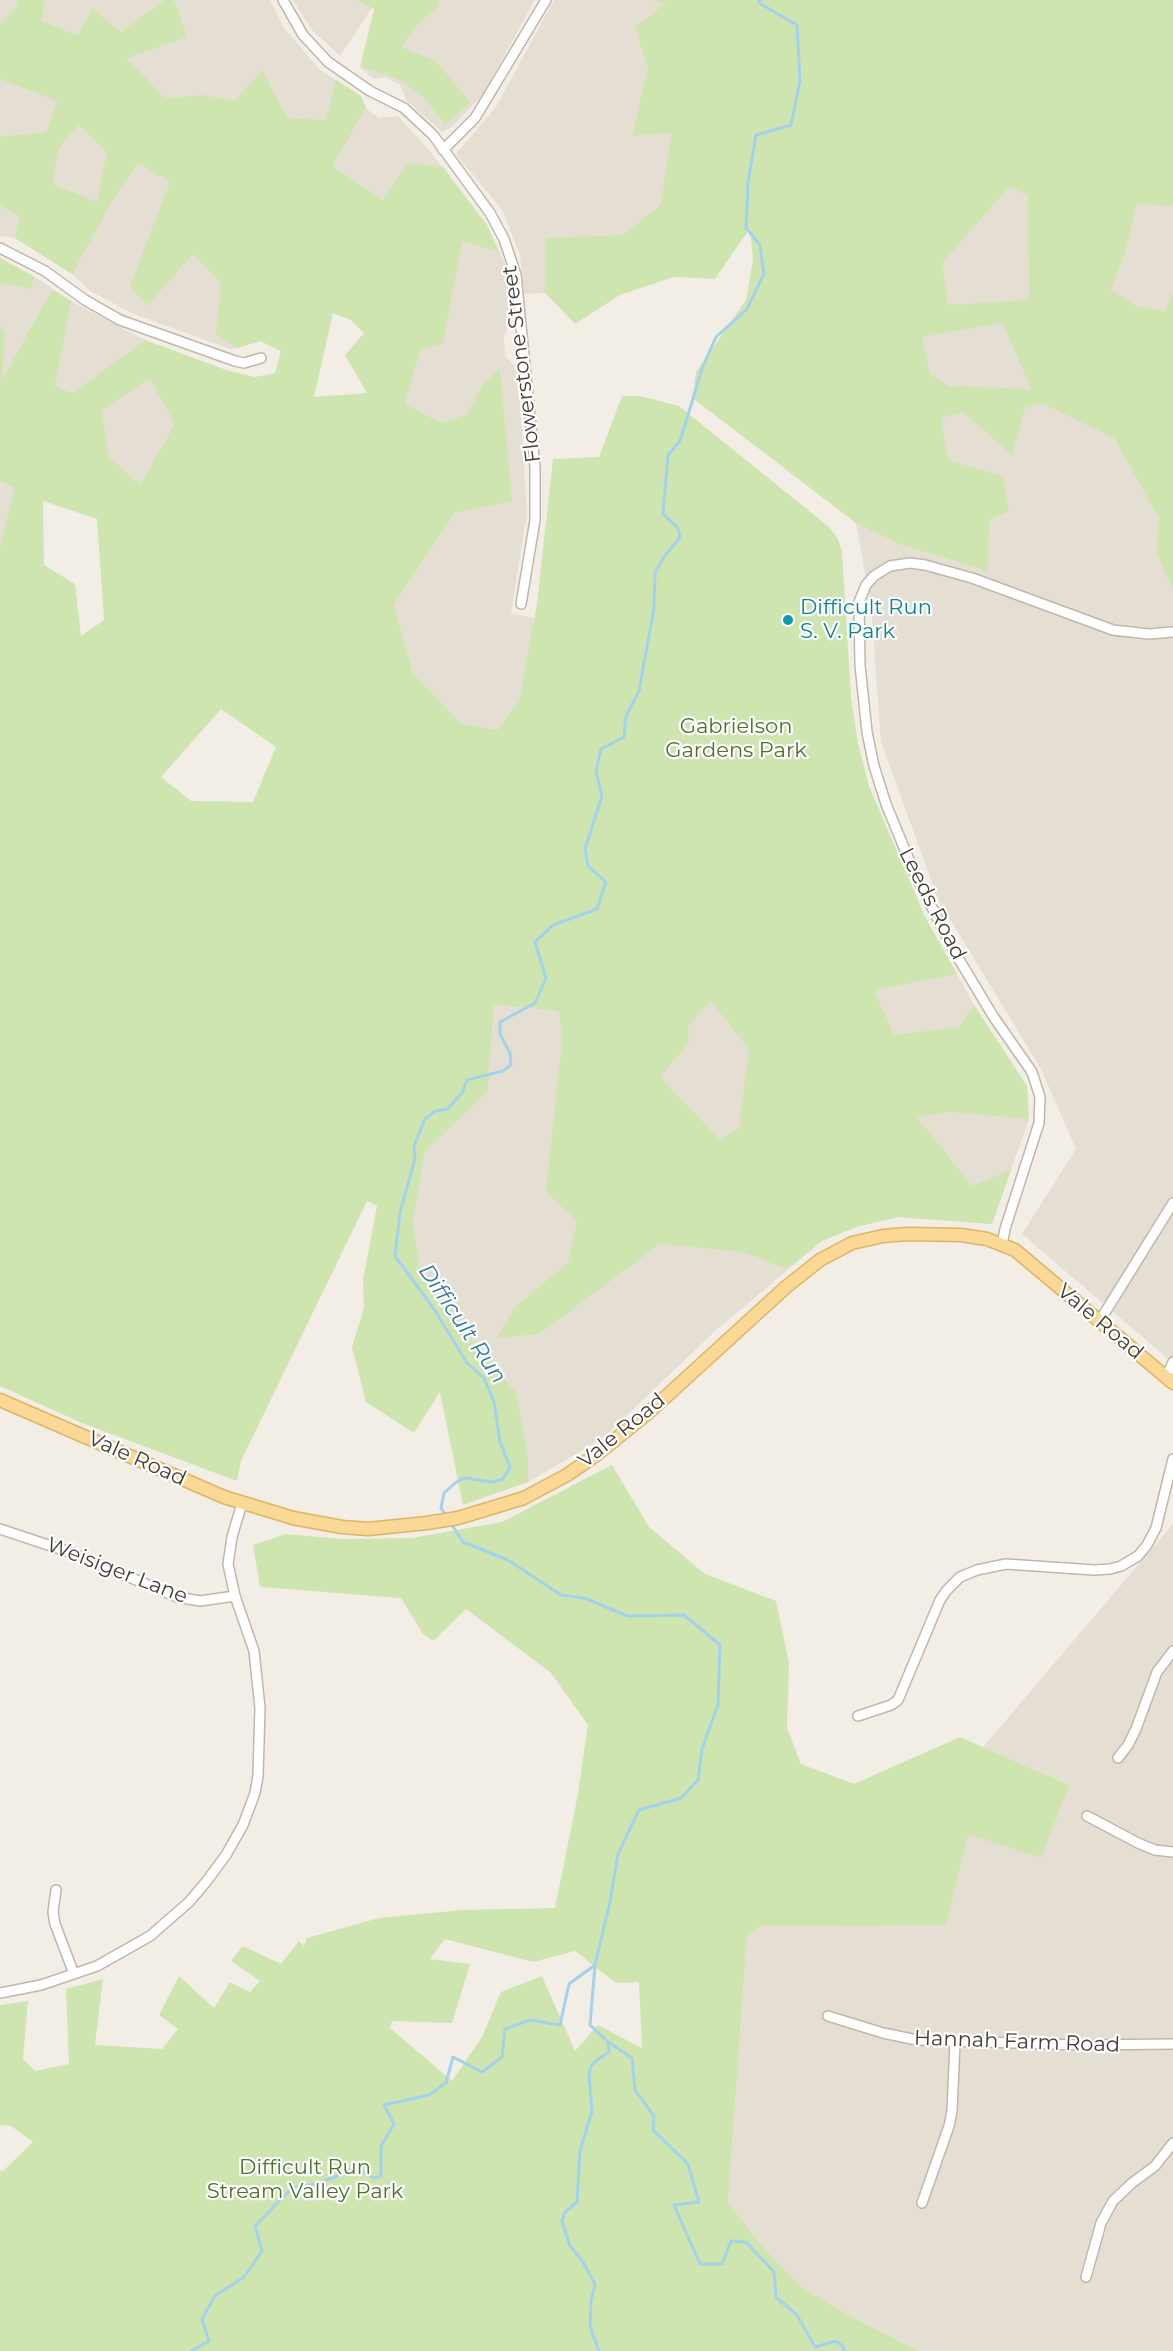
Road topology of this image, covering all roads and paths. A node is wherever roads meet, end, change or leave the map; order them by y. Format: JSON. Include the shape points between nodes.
{"nodes":[{"id":1,"x":283,"y":0,"type":"edge"},
{"id":2,"x":546,"y":0,"type":"edge"},
{"id":3,"x":443,"y":150,"type":"junction"},
{"id":4,"x":0,"y":248,"type":"edge"},
{"id":5,"x":261,"y":358,"type":"dead end"},
{"id":6,"x":521,"y":604,"type":"dead end"},
{"id":7,"x":1173,"y":632,"type":"edge"},
{"id":8,"x":1173,"y":1203,"type":"edge"},
{"id":9,"x":1002,"y":1244,"type":"junction"},
{"id":10,"x":1099,"y":1322,"type":"junction"},
{"id":11,"x":1173,"y":1362,"type":"edge"},
{"id":12,"x":1169,"y":1380,"type":"edge"},
{"id":13,"x":0,"y":1400,"type":"edge"},
{"id":14,"x":1173,"y":1459,"type":"edge"},
{"id":15,"x":242,"y":1503,"type":"junction"},
{"id":16,"x":0,"y":1529,"type":"edge"},
{"id":17,"x":235,"y":1596,"type":"junction"},
{"id":18,"x":1173,"y":1651,"type":"edge"},
{"id":19,"x":858,"y":1716,"type":"dead end"},
{"id":20,"x":1118,"y":1758,"type":"dead end"},
{"id":21,"x":1087,"y":1816,"type":"dead end"},
{"id":22,"x":1173,"y":1852,"type":"edge"},
{"id":23,"x":56,"y":1890,"type":"dead end"},
{"id":24,"x":74,"y":1974,"type":"junction"},
{"id":25,"x":0,"y":1993,"type":"edge"},
{"id":26,"x":828,"y":2016,"type":"dead end"},
{"id":27,"x":955,"y":2042,"type":"junction"},
{"id":28,"x":1173,"y":2044,"type":"edge"},
{"id":29,"x":1173,"y":2143,"type":"edge"},
{"id":30,"x":922,"y":2203,"type":"dead end"},
{"id":31,"x":1086,"y":2277,"type":"dead end"}],
"edges":[{"from":1,"to":3,"type":"street","name":"Flowerstone Street","via":[[303,35],[328,63],[404,108]]},
{"from":2,"to":3,"type":"street","via":[[475,118]]},
{"from":3,"to":6,"type":"street","name":"Flowerstone Street","via":[[490,213],[516,275],[535,468],[535,520]]},
{"from":4,"to":5,"type":"street","via":[[45,271],[120,320],[236,361]]},
{"from":7,"to":9,"type":"street","name":"Leeds Road","via":[[1113,630],[926,565],[890,566],[866,585],[859,602],[861,685],[874,766],[896,829],[930,904],[979,994],[1032,1072],[1040,1097],[1039,1123]]},
{"from":8,"to":10,"type":"street"},
{"from":9,"to":10,"type":"main road","name":"Vale Road","via":[[1027,1259]]},
{"from":9,"to":15,"type":"main road","name":"Vale Road","via":[[961,1235],[907,1233],[868,1238],[835,1251],[786,1287],[596,1455],[547,1486],[496,1508],[437,1522],[368,1529],[293,1518]]},
{"from":10,"to":12,"type":"main road","name":"Vale Road"},
{"from":11,"to":12,"type":"street"},
{"from":13,"to":15,"type":"main road","name":"Vale Road"},
{"from":14,"to":19,"type":"street","via":[[1156,1528],[1138,1556],[1110,1569],[1006,1564],[960,1577],[940,1600],[898,1700]]},
{"from":15,"to":17,"type":"street","via":[[228,1564]]},
{"from":16,"to":17,"type":"street","name":"Weisiger Lane","via":[[77,1555],[177,1597],[200,1601]]},
{"from":17,"to":24,"type":"street","via":[[254,1651],[260,1708],[258,1776],[243,1825],[206,1882],[170,1919],[128,1950]]},
{"from":18,"to":20,"type":"street","via":[[1157,1672],[1136,1729]]},
{"from":21,"to":22,"type":"street","via":[[1138,1843]]},
{"from":23,"to":24,"type":"street","via":[[55,1924]]},
{"from":24,"to":25,"type":"street"},
{"from":26,"to":27,"type":"street","name":"Hannah Farm Road","via":[[903,2038]]},
{"from":27,"to":28,"type":"street","name":"Hannah Farm Road"},
{"from":27,"to":30,"type":"street","via":[[952,2112]]},
{"from":29,"to":31,"type":"street","via":[[1155,2166],[1113,2201],[1101,2223]]}]}
